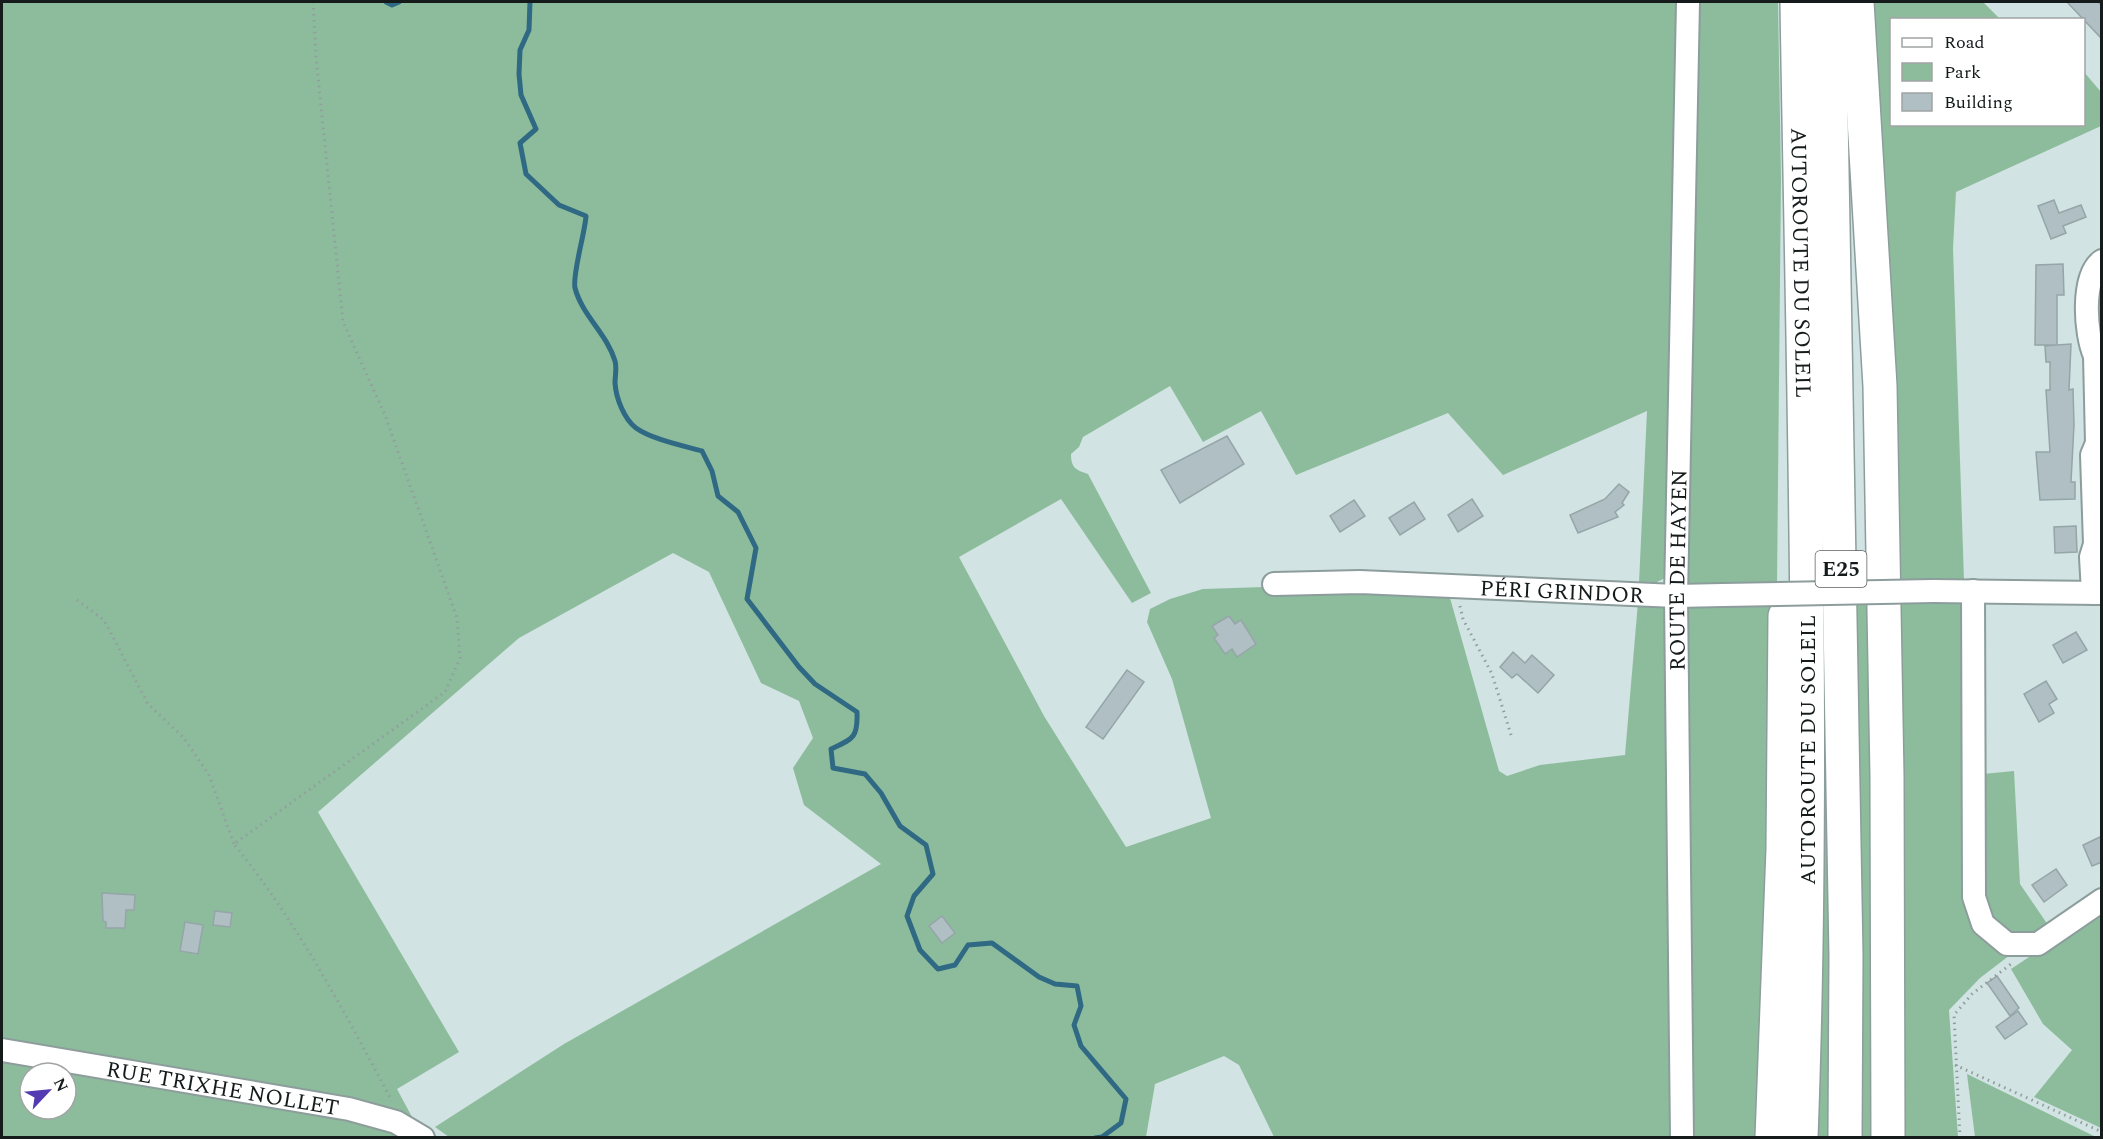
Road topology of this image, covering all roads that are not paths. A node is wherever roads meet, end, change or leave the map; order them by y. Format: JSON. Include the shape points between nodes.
{"nodes":[{"id":1,"x":1688,"y":2,"type":"edge"},
{"id":2,"x":1797,"y":2,"type":"edge"},
{"id":3,"x":1829,"y":2,"type":"edge"},
{"id":4,"x":1857,"y":2,"type":"edge"},
{"id":5,"x":2102,"y":261,"type":"edge"},
{"id":6,"x":1802,"y":293,"type":"junction"},
{"id":7,"x":1274,"y":584,"type":"dead end"},
{"id":8,"x":1973,"y":591,"type":"junction"},
{"id":9,"x":2097,"y":593,"type":"edge"},
{"id":10,"x":1676,"y":596,"type":"junction"},
{"id":11,"x":2102,"y":900,"type":"edge"},
{"id":12,"x":2,"y":1050,"type":"edge"},
{"id":13,"x":414,"y":1132,"type":"edge"},
{"id":14,"x":1682,"y":1137,"type":"edge"},
{"id":15,"x":1772,"y":1137,"type":"edge"},
{"id":16,"x":1801,"y":1137,"type":"edge"},
{"id":17,"x":1845,"y":1137,"type":"edge"},
{"id":18,"x":1888,"y":1137,"type":"edge"}],
"edges":[{"from":1,"to":10,"type":"street","name":"ROUTE DE HAYEN"},
{"from":2,"to":6,"type":"highway","name":"AUTOROUTE DU SOLEIL","number":"E25"},
{"from":3,"to":17,"type":"highway","name":"AUTOROUTE DU SOLEIL","number":"E25","via":[[1845,874]]},
{"from":4,"to":18,"type":"highway","via":[[1880,386]]},
{"from":5,"to":9,"type":"street","via":[[2092,267],[2088,285],[2097,443],[2092,455],[2095,544],[2091,557]]},
{"from":6,"to":15,"type":"highway","via":[[1786,331],[1784,849]]},
{"from":6,"to":16,"type":"highway","name":"AUTOROUTE DU SOLEIL","number":"E25","via":[[1808,958]]},
{"from":7,"to":10,"type":"street","name":"PÉRI GRINDOR","via":[[1360,582]]},
{"from":8,"to":9,"type":"street","name":"PÉRI GRINDOR"},
{"from":8,"to":10,"type":"street","name":"PÉRI GRINDOR","bridge":true},
{"from":8,"to":11,"type":"street","via":[[1974,897],[1983,924],[2007,944],[2038,944]]},
{"from":10,"to":14,"type":"street","name":"ROUTE DE HAYEN"},
{"from":12,"to":13,"type":"street","name":"RUE TRIXHE NOLLET","via":[[349,1108]]}]}
